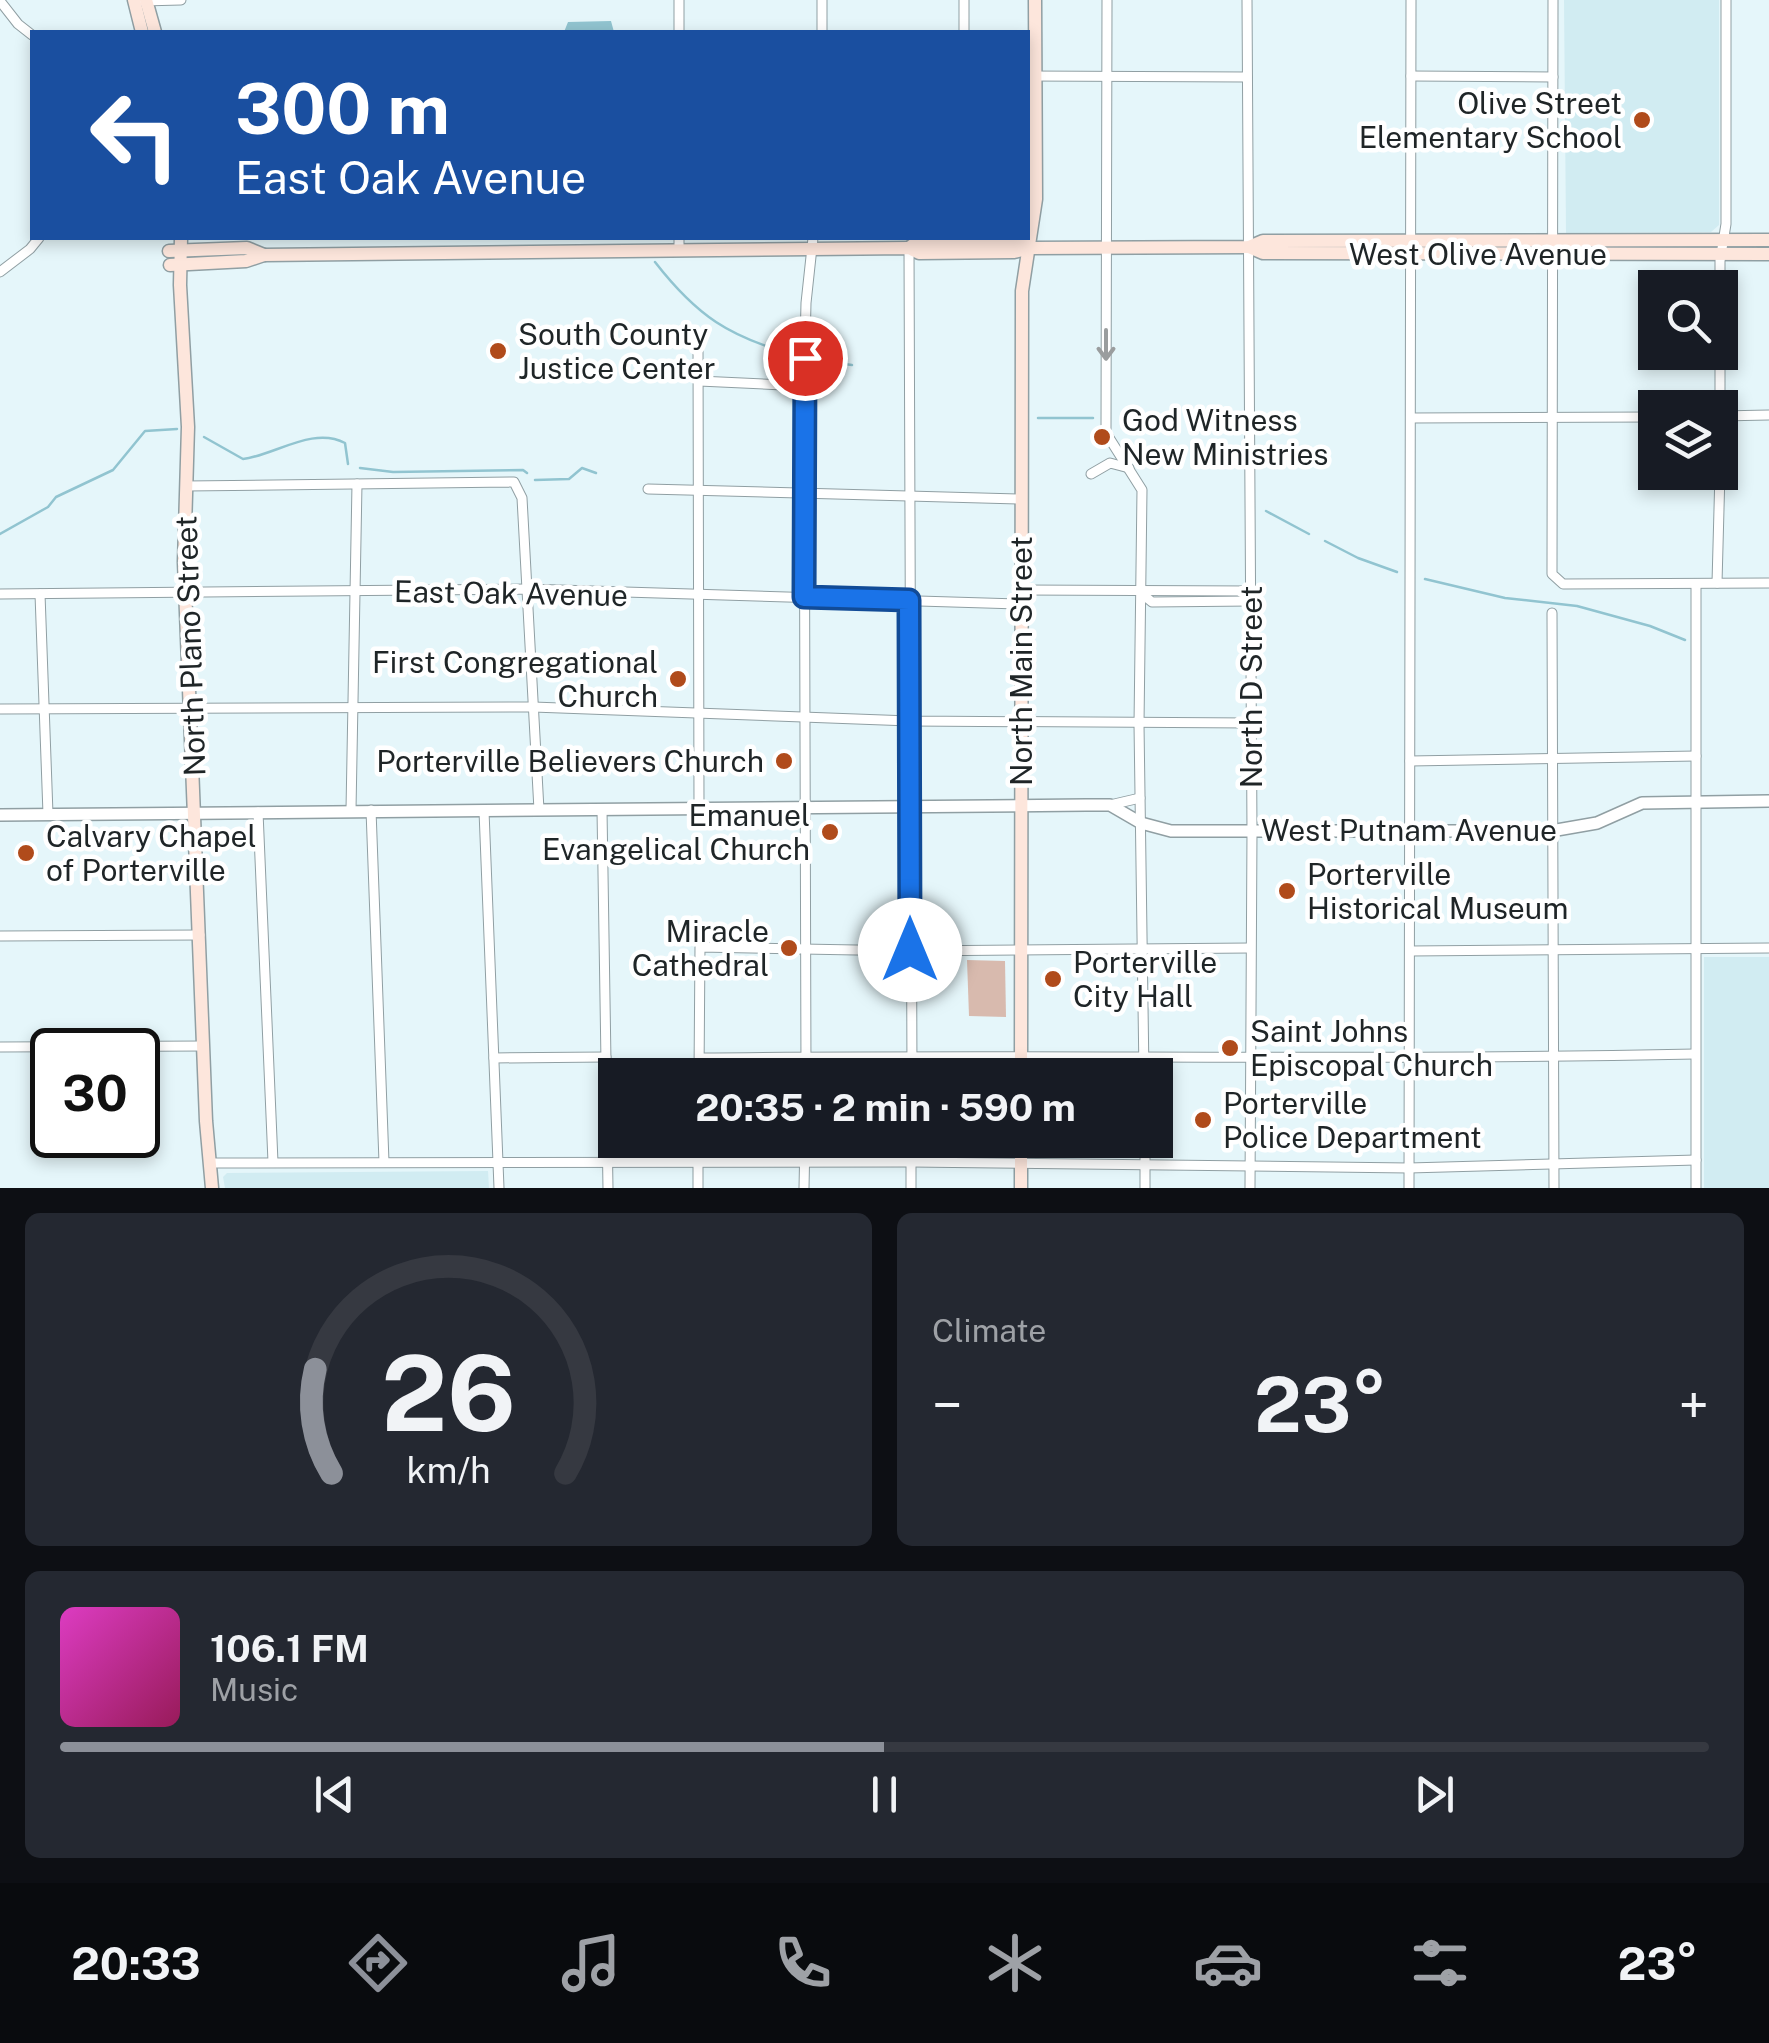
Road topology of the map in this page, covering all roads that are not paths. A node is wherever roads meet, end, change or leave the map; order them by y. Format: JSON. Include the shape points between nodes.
{"nodes":[{"id":1,"x":134,"y":0,"type":"edge"},
{"id":2,"x":146,"y":0,"type":"edge"},
{"id":3,"x":181,"y":0,"type":"edge"},
{"id":4,"x":679,"y":0,"type":"edge"},
{"id":5,"x":822,"y":0,"type":"edge"},
{"id":6,"x":964,"y":0,"type":"edge"},
{"id":7,"x":1035,"y":0,"type":"edge"},
{"id":8,"x":1107,"y":0,"type":"edge"},
{"id":9,"x":1247,"y":0,"type":"edge"},
{"id":10,"x":1411,"y":0,"type":"edge"},
{"id":11,"x":1553,"y":0,"type":"edge"},
{"id":12,"x":1726,"y":0,"type":"edge"},
{"id":13,"x":0,"y":1,"type":"edge"},
{"id":14,"x":142,"y":30,"type":"edge"},
{"id":15,"x":154,"y":30,"type":"edge"},
{"id":16,"x":679,"y":30,"type":"edge"},
{"id":17,"x":822,"y":30,"type":"edge"},
{"id":18,"x":964,"y":30,"type":"edge"},
{"id":19,"x":30,"y":33,"type":"edge"},
{"id":20,"x":1031,"y":76,"type":"edge"},
{"id":21,"x":1108,"y":76,"type":"junction"},
{"id":22,"x":1412,"y":76,"type":"junction"},
{"id":23,"x":1553,"y":76,"type":"junction"},
{"id":24,"x":1247,"y":77,"type":"junction"},
{"id":25,"x":37,"y":240,"type":"edge"},
{"id":26,"x":918,"y":240,"type":"edge"},
{"id":27,"x":990,"y":240,"type":"edge"},
{"id":28,"x":1660,"y":240,"type":"junction"},
{"id":29,"x":1769,"y":240,"type":"edge"},
{"id":30,"x":679,"y":243,"type":"edge"},
{"id":31,"x":812,"y":243,"type":"edge"},
{"id":32,"x":1249,"y":247,"type":"junction"},
{"id":33,"x":1552,"y":247,"type":"junction"},
{"id":34,"x":1723,"y":247,"type":"junction"},
{"id":35,"x":910,"y":248,"type":"junction"},
{"id":36,"x":1030,"y":248,"type":"junction"},
{"id":37,"x":1106,"y":248,"type":"junction"},
{"id":38,"x":1410,"y":248,"type":"junction"},
{"id":39,"x":175,"y":251,"type":"edge"},
{"id":40,"x":1624,"y":254,"type":"junction"},
{"id":41,"x":1769,"y":254,"type":"edge"},
{"id":42,"x":1721,"y":270,"type":"edge"},
{"id":43,"x":0,"y":272,"type":"edge"},
{"id":44,"x":698,"y":342,"type":"dead end"},
{"id":45,"x":700,"y":380,"type":"junction"},
{"id":46,"x":804,"y":386,"type":"junction"},
{"id":47,"x":1769,"y":414,"type":"edge"},
{"id":48,"x":1738,"y":415,"type":"edge"},
{"id":49,"x":1554,"y":417,"type":"junction"},
{"id":50,"x":1638,"y":417,"type":"edge"},
{"id":51,"x":1411,"y":418,"type":"junction"},
{"id":52,"x":1130,"y":468,"type":"junction"},
{"id":53,"x":1091,"y":474,"type":"dead end"},
{"id":54,"x":357,"y":484,"type":"junction"},
{"id":55,"x":186,"y":486,"type":"junction"},
{"id":56,"x":648,"y":489,"type":"dead end"},
{"id":57,"x":1720,"y":490,"type":"edge"},
{"id":58,"x":698,"y":492,"type":"junction"},
{"id":59,"x":804,"y":493,"type":"junction"},
{"id":60,"x":910,"y":496,"type":"junction"},
{"id":61,"x":1021,"y":499,"type":"junction"},
{"id":62,"x":1769,"y":583,"type":"edge"},
{"id":63,"x":1696,"y":584,"type":"junction"},
{"id":64,"x":1717,"y":584,"type":"junction"},
{"id":65,"x":526,"y":589,"type":"junction"},
{"id":66,"x":185,"y":592,"type":"junction"},
{"id":67,"x":355,"y":592,"type":"junction"},
{"id":68,"x":1141,"y":593,"type":"junction"},
{"id":69,"x":0,"y":594,"type":"edge"},
{"id":70,"x":40,"y":594,"type":"junction"},
{"id":71,"x":700,"y":595,"type":"junction"},
{"id":72,"x":1251,"y":596,"type":"junction"},
{"id":73,"x":804,"y":597,"type":"junction"},
{"id":74,"x":1021,"y":597,"type":"junction"},
{"id":75,"x":909,"y":600,"type":"junction"},
{"id":76,"x":1552,"y":613,"type":"dead end"},
{"id":77,"x":190,"y":707,"type":"junction"},
{"id":78,"x":352,"y":707,"type":"junction"},
{"id":79,"x":533,"y":707,"type":"junction"},
{"id":80,"x":0,"y":709,"type":"edge"},
{"id":81,"x":43,"y":709,"type":"junction"},
{"id":82,"x":699,"y":715,"type":"junction"},
{"id":83,"x":806,"y":718,"type":"junction"},
{"id":84,"x":910,"y":721,"type":"junction"},
{"id":85,"x":1021,"y":723,"type":"junction"},
{"id":86,"x":1250,"y":723,"type":"junction"},
{"id":87,"x":1140,"y":724,"type":"junction"},
{"id":88,"x":1696,"y":756,"type":"junction"},
{"id":89,"x":1551,"y":759,"type":"junction"},
{"id":90,"x":1410,"y":761,"type":"junction"},
{"id":91,"x":1140,"y":798,"type":"junction"},
{"id":92,"x":1769,"y":801,"type":"edge"},
{"id":93,"x":1696,"y":802,"type":"junction"},
{"id":94,"x":910,"y":805,"type":"junction"},
{"id":95,"x":1020,"y":805,"type":"junction"},
{"id":96,"x":1110,"y":805,"type":"junction"},
{"id":97,"x":805,"y":808,"type":"junction"},
{"id":98,"x":700,"y":809,"type":"junction"},
{"id":99,"x":351,"y":810,"type":"junction"},
{"id":100,"x":371,"y":810,"type":"junction"},
{"id":101,"x":538,"y":810,"type":"junction"},
{"id":102,"x":602,"y":810,"type":"junction"},
{"id":103,"x":484,"y":811,"type":"junction"},
{"id":104,"x":195,"y":812,"type":"junction"},
{"id":105,"x":258,"y":812,"type":"junction"},
{"id":106,"x":0,"y":814,"type":"edge"},
{"id":107,"x":48,"y":814,"type":"junction"},
{"id":108,"x":1140,"y":824,"type":"junction"},
{"id":109,"x":1252,"y":831,"type":"junction"},
{"id":110,"x":1551,"y":831,"type":"junction"},
{"id":111,"x":1409,"y":832,"type":"junction"},
{"id":112,"x":200,"y":935,"type":"junction"},
{"id":113,"x":0,"y":936,"type":"edge"},
{"id":114,"x":805,"y":948,"type":"junction"},
{"id":115,"x":1250,"y":948,"type":"junction"},
{"id":116,"x":1769,"y":948,"type":"edge"},
{"id":117,"x":1021,"y":949,"type":"junction"},
{"id":118,"x":1142,"y":949,"type":"junction"},
{"id":119,"x":1552,"y":949,"type":"junction"},
{"id":120,"x":1696,"y":949,"type":"junction"},
{"id":121,"x":910,"y":950,"type":"junction"},
{"id":122,"x":1410,"y":951,"type":"junction"},
{"id":123,"x":0,"y":1046,"type":"edge"},
{"id":124,"x":30,"y":1046,"type":"edge"},
{"id":125,"x":204,"y":1046,"type":"junction"},
{"id":126,"x":160,"y":1047,"type":"edge"},
{"id":127,"x":1696,"y":1054,"type":"junction"},
{"id":128,"x":912,"y":1056,"type":"junction"},
{"id":129,"x":1021,"y":1056,"type":"junction"},
{"id":130,"x":1250,"y":1056,"type":"junction"},
{"id":131,"x":806,"y":1057,"type":"junction"},
{"id":132,"x":1143,"y":1057,"type":"junction"},
{"id":133,"x":1552,"y":1057,"type":"junction"},
{"id":134,"x":494,"y":1058,"type":"junction"},
{"id":135,"x":598,"y":1058,"type":"edge"},
{"id":136,"x":606,"y":1058,"type":"edge"},
{"id":137,"x":700,"y":1058,"type":"joint"},
{"id":138,"x":1407,"y":1059,"type":"junction"},
{"id":139,"x":608,"y":1158,"type":"edge"},
{"id":140,"x":698,"y":1158,"type":"edge"},
{"id":141,"x":804,"y":1158,"type":"edge"},
{"id":142,"x":912,"y":1158,"type":"edge"},
{"id":143,"x":1021,"y":1158,"type":"edge"},
{"id":144,"x":1145,"y":1158,"type":"edge"},
{"id":145,"x":1696,"y":1160,"type":"junction"},
{"id":146,"x":273,"y":1162,"type":"junction"},
{"id":147,"x":384,"y":1162,"type":"junction"},
{"id":148,"x":498,"y":1162,"type":"junction"},
{"id":149,"x":912,"y":1162,"type":"junction"},
{"id":150,"x":804,"y":1163,"type":"junction"},
{"id":151,"x":1021,"y":1163,"type":"junction"},
{"id":152,"x":1554,"y":1163,"type":"junction"},
{"id":153,"x":209,"y":1164,"type":"junction"},
{"id":154,"x":608,"y":1164,"type":"junction"},
{"id":155,"x":698,"y":1164,"type":"junction"},
{"id":156,"x":1145,"y":1166,"type":"junction"},
{"id":157,"x":1251,"y":1167,"type":"junction"},
{"id":158,"x":1409,"y":1168,"type":"junction"},
{"id":159,"x":212,"y":1188,"type":"edge"},
{"id":160,"x":499,"y":1188,"type":"edge"},
{"id":161,"x":608,"y":1188,"type":"edge"},
{"id":162,"x":698,"y":1188,"type":"edge"},
{"id":163,"x":804,"y":1188,"type":"edge"},
{"id":164,"x":911,"y":1188,"type":"edge"},
{"id":165,"x":1021,"y":1188,"type":"edge"},
{"id":166,"x":1145,"y":1188,"type":"edge"},
{"id":167,"x":1250,"y":1188,"type":"edge"},
{"id":168,"x":1409,"y":1188,"type":"edge"},
{"id":169,"x":1554,"y":1188,"type":"edge"},
{"id":170,"x":1696,"y":1188,"type":"edge"}],
"edges":[{"from":1,"to":2,"type":"street"},
{"from":1,"to":14,"type":"main road"},
{"from":2,"to":3,"type":"street"},
{"from":2,"to":15,"type":"main road"},
{"from":4,"to":16,"type":"street"},
{"from":5,"to":17,"type":"street"},
{"from":6,"to":18,"type":"street"},
{"from":7,"to":20,"type":"main road","name":"North Main Street"},
{"from":8,"to":21,"type":"street"},
{"from":9,"to":24,"type":"street","name":"North D Street"},
{"from":10,"to":22,"type":"street"},
{"from":11,"to":23,"type":"street"},
{"from":12,"to":34,"type":"street"},
{"from":13,"to":19,"type":"street"},
{"from":20,"to":21,"type":"street"},
{"from":20,"to":36,"type":"main road","name":"North Main Street","via":[[1036,199]]},
{"from":21,"to":24,"type":"street"},
{"from":21,"to":37,"type":"street"},
{"from":22,"to":23,"type":"street"},
{"from":22,"to":38,"type":"street"},
{"from":23,"to":33,"type":"street"},
{"from":24,"to":32,"type":"street","name":"North D Street"},
{"from":25,"to":43,"type":"street"},
{"from":26,"to":35,"type":"main road"},
{"from":27,"to":36,"type":"main road"},
{"from":28,"to":33,"type":"main road","name":"West Olive Avenue"},
{"from":28,"to":34,"type":"main road","name":"West Olive Avenue"},
{"from":28,"to":40,"type":"main road"},
{"from":29,"to":34,"type":"main road","name":"West Olive Avenue"},
{"from":30,"to":31,"type":"main road"},
{"from":30,"to":39,"type":"main road","via":[[264,255],[246,261]]},
{"from":31,"to":35,"type":"main road"},
{"from":31,"to":46,"type":"street"},
{"from":32,"to":37,"type":"main road","name":"West Olive Avenue"},
{"from":32,"to":38,"type":"main road","name":"West Olive Avenue","via":[[1263,253]]},
{"from":32,"to":72,"type":"street","name":"North D Street"},
{"from":33,"to":38,"type":"main road","name":"West Olive Avenue"},
{"from":33,"to":40,"type":"main road","name":"West Olive Avenue"},
{"from":33,"to":49,"type":"street"},
{"from":34,"to":40,"type":"main road","name":"West Olive Avenue"},
{"from":34,"to":41,"type":"main road","name":"West Olive Avenue"},
{"from":34,"to":42,"type":"street"},
{"from":35,"to":36,"type":"main road"},
{"from":35,"to":60,"type":"street"},
{"from":36,"to":37,"type":"main road","name":"West Olive Avenue"},
{"from":36,"to":61,"type":"main road","name":"North Main Street","via":[[1022,291]]},
{"from":37,"to":52,"type":"street","one_way":true,"via":[[1106,433]]},
{"from":38,"to":51,"type":"street"},
{"from":39,"to":55,"type":"main road","name":"North Plano Street","via":[[188,408]]},
{"from":44,"to":45,"type":"street"},
{"from":45,"to":46,"type":"street"},
{"from":45,"to":58,"type":"street"},
{"from":46,"to":59,"type":"street"},
{"from":47,"to":48,"type":"street"},
{"from":49,"to":50,"type":"street"},
{"from":49,"to":51,"type":"street"},
{"from":49,"to":63,"type":"street","via":[[1552,574],[1563,584]]},
{"from":51,"to":90,"type":"street"},
{"from":52,"to":53,"type":"street","via":[[1110,463]]},
{"from":52,"to":68,"type":"street","via":[[1142,490]]},
{"from":54,"to":55,"type":"street"},
{"from":54,"to":65,"type":"street","via":[[514,482],[522,498]]},
{"from":54,"to":67,"type":"street"},
{"from":55,"to":66,"type":"main road","name":"North Plano Street"},
{"from":56,"to":58,"type":"street"},
{"from":57,"to":64,"type":"street"},
{"from":58,"to":59,"type":"street"},
{"from":58,"to":71,"type":"street"},
{"from":59,"to":60,"type":"street"},
{"from":59,"to":73,"type":"street"},
{"from":60,"to":61,"type":"street"},
{"from":60,"to":75,"type":"street"},
{"from":61,"to":74,"type":"main road","name":"North Main Street"},
{"from":62,"to":64,"type":"street"},
{"from":63,"to":64,"type":"street"},
{"from":63,"to":88,"type":"street"},
{"from":65,"to":67,"type":"street","name":"East Oak Avenue"},
{"from":65,"to":71,"type":"street","name":"East Oak Avenue"},
{"from":65,"to":79,"type":"street"},
{"from":66,"to":67,"type":"street","name":"East Oak Avenue"},
{"from":66,"to":70,"type":"street","name":"East Oak Avenue"},
{"from":66,"to":77,"type":"main road","name":"North Plano Street"},
{"from":67,"to":78,"type":"street"},
{"from":68,"to":72,"type":"street","name":"East Oak Avenue"},
{"from":68,"to":74,"type":"street","name":"East Oak Avenue"},
{"from":68,"to":87,"type":"street"},
{"from":69,"to":70,"type":"street","name":"East Oak Avenue"},
{"from":70,"to":81,"type":"street"},
{"from":71,"to":73,"type":"street","name":"East Oak Avenue"},
{"from":71,"to":82,"type":"street"},
{"from":72,"to":86,"type":"street","name":"North D Street"},
{"from":73,"to":75,"type":"street","name":"East Oak Avenue"},
{"from":73,"to":83,"type":"street"},
{"from":74,"to":75,"type":"street","name":"East Oak Avenue"},
{"from":74,"to":85,"type":"main road","name":"North Main Street"},
{"from":75,"to":84,"type":"street"},
{"from":76,"to":89,"type":"street"},
{"from":77,"to":78,"type":"street"},
{"from":77,"to":81,"type":"street"},
{"from":77,"to":104,"type":"main road","name":"North Plano Street"},
{"from":78,"to":79,"type":"street"},
{"from":78,"to":99,"type":"street"},
{"from":79,"to":82,"type":"street"},
{"from":79,"to":101,"type":"street"},
{"from":80,"to":81,"type":"street"},
{"from":81,"to":107,"type":"street"},
{"from":82,"to":83,"type":"street"},
{"from":82,"to":98,"type":"street"},
{"from":83,"to":84,"type":"street"},
{"from":83,"to":97,"type":"street"},
{"from":84,"to":85,"type":"street"},
{"from":84,"to":94,"type":"street"},
{"from":85,"to":87,"type":"street"},
{"from":85,"to":95,"type":"main road","name":"North Main Street"},
{"from":86,"to":87,"type":"street"},
{"from":86,"to":109,"type":"street","name":"North D Street"},
{"from":87,"to":91,"type":"street"},
{"from":88,"to":89,"type":"street"},
{"from":88,"to":93,"type":"street"},
{"from":89,"to":90,"type":"street"},
{"from":89,"to":110,"type":"street"},
{"from":90,"to":111,"type":"street"},
{"from":91,"to":96,"type":"street"},
{"from":91,"to":108,"type":"street"},
{"from":92,"to":93,"type":"street","name":"West Putnam Avenue"},
{"from":93,"to":110,"type":"street","name":"West Putnam Avenue","via":[[1642,803],[1598,822]]},
{"from":93,"to":120,"type":"street"},
{"from":94,"to":95,"type":"street"},
{"from":94,"to":97,"type":"street"},
{"from":94,"to":121,"type":"street"},
{"from":95,"to":96,"type":"street"},
{"from":95,"to":117,"type":"main road","name":"North Main Street"},
{"from":96,"to":108,"type":"street","name":"West Putnam Avenue"},
{"from":97,"to":98,"type":"street"},
{"from":97,"to":114,"type":"street"},
{"from":98,"to":102,"type":"street"},
{"from":99,"to":100,"type":"street"},
{"from":99,"to":105,"type":"street"},
{"from":100,"to":103,"type":"street"},
{"from":100,"to":147,"type":"street"},
{"from":101,"to":102,"type":"street"},
{"from":101,"to":103,"type":"street"},
{"from":102,"to":136,"type":"street"},
{"from":103,"to":134,"type":"street"},
{"from":104,"to":105,"type":"street"},
{"from":104,"to":107,"type":"street"},
{"from":104,"to":112,"type":"main road","name":"North Plano Street"},
{"from":105,"to":146,"type":"street"},
{"from":106,"to":107,"type":"street"},
{"from":108,"to":109,"type":"street","name":"West Putnam Avenue","via":[[1171,831]]},
{"from":108,"to":118,"type":"street"},
{"from":109,"to":111,"type":"street","name":"West Putnam Avenue"},
{"from":109,"to":115,"type":"street","name":"North D Street"},
{"from":110,"to":111,"type":"street","name":"West Putnam Avenue"},
{"from":110,"to":119,"type":"street"},
{"from":111,"to":122,"type":"street"},
{"from":112,"to":113,"type":"street"},
{"from":112,"to":125,"type":"main road","name":"North Plano Street"},
{"from":114,"to":121,"type":"street"},
{"from":114,"to":131,"type":"street"},
{"from":114,"to":137,"type":"street","via":[[700,947]]},
{"from":115,"to":118,"type":"street"},
{"from":115,"to":130,"type":"street","name":"North D Street"},
{"from":116,"to":120,"type":"street"},
{"from":117,"to":118,"type":"street"},
{"from":117,"to":121,"type":"street"},
{"from":117,"to":129,"type":"main road","name":"North Main Street"},
{"from":118,"to":132,"type":"street"},
{"from":119,"to":120,"type":"street"},
{"from":119,"to":122,"type":"street"},
{"from":119,"to":133,"type":"street"},
{"from":120,"to":127,"type":"street"},
{"from":121,"to":128,"type":"street"},
{"from":122,"to":138,"type":"street"},
{"from":123,"to":124,"type":"street"},
{"from":125,"to":126,"type":"street"},
{"from":125,"to":153,"type":"main road","name":"North Plano Street"},
{"from":127,"to":133,"type":"street"},
{"from":127,"to":145,"type":"street"},
{"from":128,"to":129,"type":"street"},
{"from":128,"to":131,"type":"street"},
{"from":129,"to":132,"type":"street"},
{"from":130,"to":132,"type":"street"},
{"from":130,"to":138,"type":"street"},
{"from":130,"to":157,"type":"street","name":"North D Street"},
{"from":131,"to":137,"type":"street"},
{"from":133,"to":138,"type":"street"},
{"from":133,"to":152,"type":"street"},
{"from":134,"to":135,"type":"street"},
{"from":134,"to":148,"type":"street"},
{"from":138,"to":158,"type":"street"},
{"from":139,"to":154,"type":"street"},
{"from":140,"to":155,"type":"street"},
{"from":141,"to":150,"type":"street"},
{"from":142,"to":149,"type":"street"},
{"from":143,"to":151,"type":"main road"},
{"from":144,"to":156,"type":"street"},
{"from":145,"to":152,"type":"street"},
{"from":145,"to":170,"type":"street"},
{"from":146,"to":147,"type":"street"},
{"from":146,"to":153,"type":"street"},
{"from":147,"to":148,"type":"street"},
{"from":148,"to":154,"type":"street"},
{"from":148,"to":160,"type":"street"},
{"from":149,"to":150,"type":"street"},
{"from":149,"to":151,"type":"street"},
{"from":149,"to":164,"type":"street"},
{"from":150,"to":155,"type":"street"},
{"from":150,"to":163,"type":"street"},
{"from":151,"to":156,"type":"street"},
{"from":151,"to":165,"type":"main road"},
{"from":152,"to":158,"type":"street"},
{"from":152,"to":169,"type":"street"},
{"from":153,"to":159,"type":"main road","name":"North Plano Street"},
{"from":154,"to":155,"type":"street"},
{"from":154,"to":161,"type":"street"},
{"from":155,"to":162,"type":"street"},
{"from":156,"to":157,"type":"street"},
{"from":156,"to":166,"type":"street"},
{"from":157,"to":158,"type":"street"},
{"from":157,"to":167,"type":"street","name":"North D Street"},
{"from":158,"to":168,"type":"street"}]}
